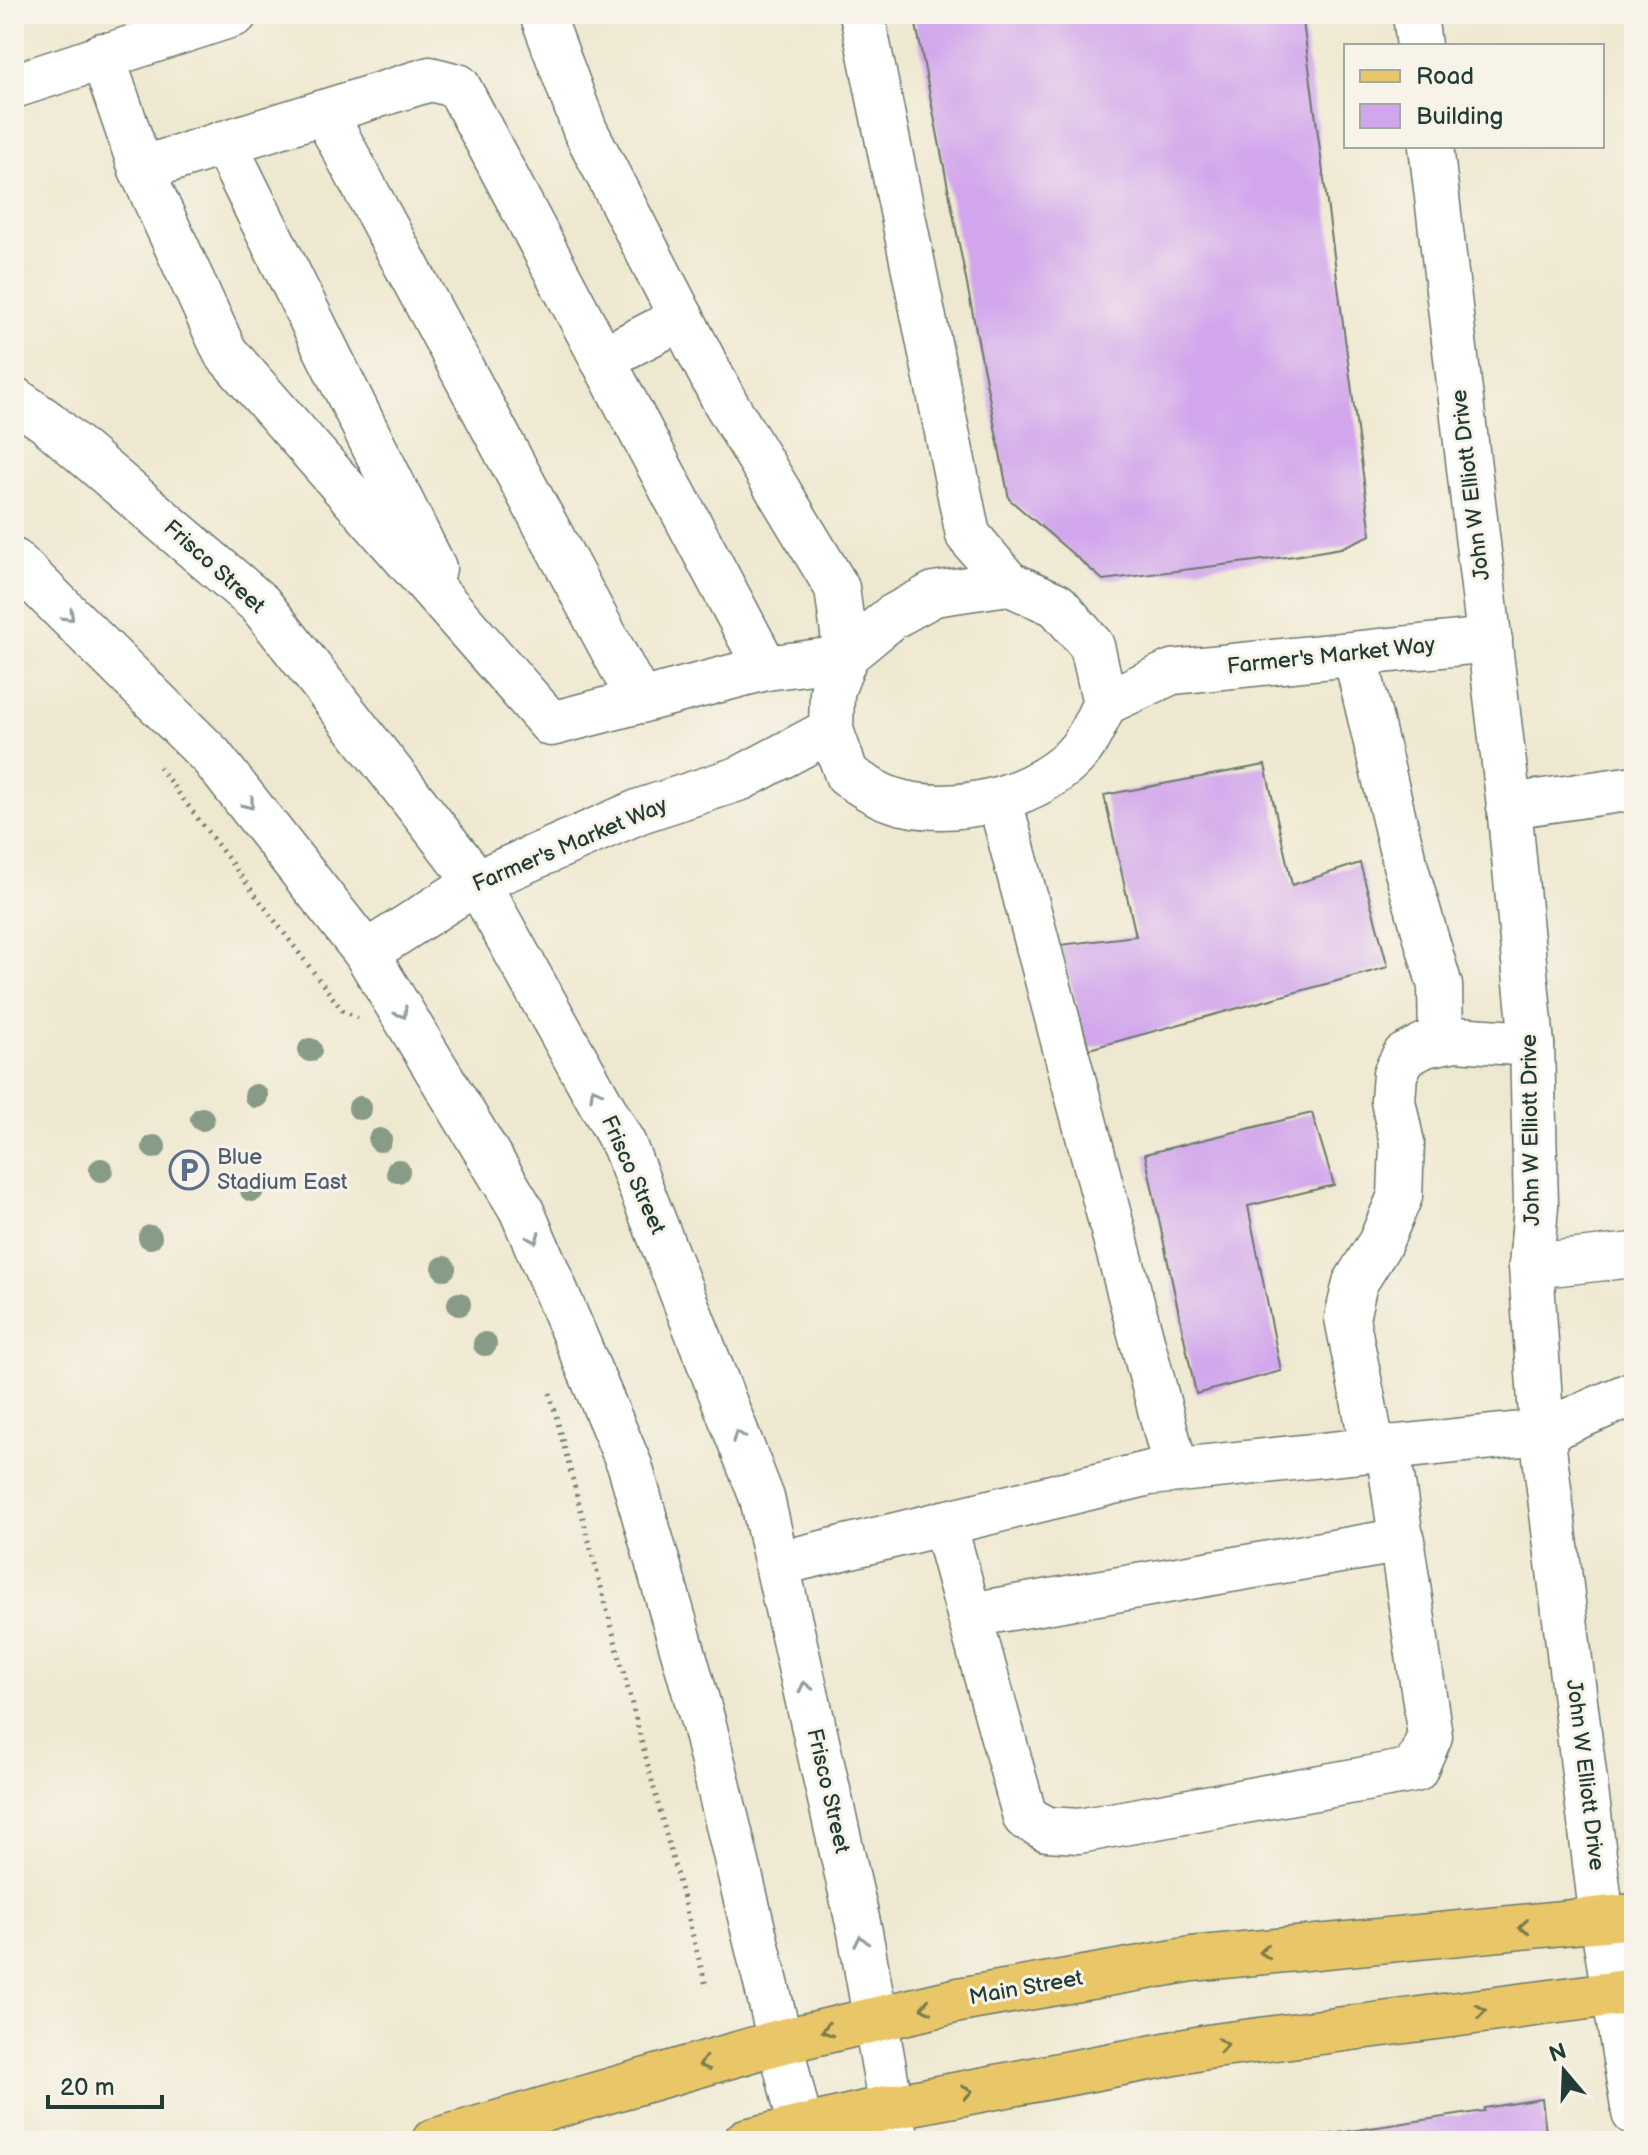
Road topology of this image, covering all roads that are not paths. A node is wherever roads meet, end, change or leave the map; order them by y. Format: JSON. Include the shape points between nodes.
{"nodes":[{"id":1,"x":235,"y":14,"type":"edge"},
{"id":2,"x":542,"y":14,"type":"edge"},
{"id":3,"x":862,"y":14,"type":"edge"},
{"id":4,"x":1415,"y":14,"type":"edge"},
{"id":5,"x":1419,"y":44,"type":"edge"},
{"id":6,"x":102,"y":55,"type":"junction"},
{"id":7,"x":14,"y":86,"type":"edge"},
{"id":8,"x":324,"y":112,"type":"junction"},
{"id":9,"x":224,"y":143,"type":"junction"},
{"id":10,"x":1431,"y":148,"type":"edge"},
{"id":11,"x":141,"y":169,"type":"junction"},
{"id":12,"x":682,"y":318,"type":"junction"},
{"id":13,"x":602,"y":359,"type":"junction"},
{"id":14,"x":14,"y":399,"type":"edge"},
{"id":15,"x":968,"y":535,"type":"junction"},
{"id":16,"x":14,"y":561,"type":"edge"},
{"id":17,"x":1008,"y":583,"type":"junction"},
{"id":18,"x":837,"y":588,"type":"junction"},
{"id":19,"x":934,"y":594,"type":"junction"},
{"id":20,"x":892,"y":617,"type":"junction"},
{"id":21,"x":460,"y":621,"type":"junction"},
{"id":22,"x":1490,"y":640,"type":"junction"},
{"id":23,"x":1092,"y":646,"type":"junction"},
{"id":24,"x":1355,"y":654,"type":"junction"},
{"id":25,"x":845,"y":657,"type":"junction"},
{"id":26,"x":766,"y":668,"type":"junction"},
{"id":27,"x":1172,"y":672,"type":"junction"},
{"id":28,"x":640,"y":701,"type":"junction"},
{"id":29,"x":1105,"y":703,"type":"junction"},
{"id":30,"x":831,"y":730,"type":"junction"},
{"id":31,"x":847,"y":775,"type":"junction"},
{"id":32,"x":741,"y":778,"type":"junction"},
{"id":33,"x":1634,"y":788,"type":"edge"},
{"id":34,"x":1000,"y":801,"type":"junction"},
{"id":35,"x":1509,"y":806,"type":"junction"},
{"id":36,"x":477,"y":882,"type":"junction"},
{"id":37,"x":366,"y":953,"type":"junction"},
{"id":38,"x":1441,"y":1041,"type":"junction"},
{"id":39,"x":1532,"y":1044,"type":"junction"},
{"id":40,"x":1634,"y":1255,"type":"edge"},
{"id":41,"x":1531,"y":1266,"type":"junction"},
{"id":42,"x":1634,"y":1393,"type":"edge"},
{"id":43,"x":1542,"y":1432,"type":"junction"},
{"id":44,"x":1380,"y":1449,"type":"junction"},
{"id":45,"x":1176,"y":1470,"type":"junction"},
{"id":46,"x":944,"y":1523,"type":"junction"},
{"id":47,"x":1403,"y":1540,"type":"junction"},
{"id":48,"x":777,"y":1564,"type":"junction"},
{"id":49,"x":970,"y":1615,"type":"junction"},
{"id":50,"x":1618,"y":1918,"type":"edge"},
{"id":51,"x":1623,"y":1992,"type":"edge"},
{"id":52,"x":875,"y":2017,"type":"junction"},
{"id":53,"x":779,"y":2042,"type":"junction"},
{"id":54,"x":1634,"y":2113,"type":"edge"},
{"id":55,"x":894,"y":2124,"type":"edge"},
{"id":56,"x":802,"y":2134,"type":"edge"},
{"id":57,"x":434,"y":2141,"type":"edge"},
{"id":58,"x":746,"y":2141,"type":"edge"}],
"edges":[{"from":1,"to":6,"type":"street"},
{"from":2,"to":12,"type":"street","via":[[585,130]]},
{"from":3,"to":15,"type":"street"},
{"from":4,"to":5,"type":"street"},
{"from":6,"to":7,"type":"street"},
{"from":6,"to":11,"type":"street"},
{"from":8,"to":9,"type":"street"},
{"from":8,"to":13,"type":"street","via":[[430,79],[458,86]]},
{"from":8,"to":28,"type":"street"},
{"from":9,"to":11,"type":"street"},
{"from":9,"to":21,"type":"street"},
{"from":10,"to":22,"type":"street","name":"John W Elliott Drive"},
{"from":11,"to":21,"type":"street","via":[[225,352]]},
{"from":12,"to":13,"type":"street"},
{"from":12,"to":18,"type":"street","via":[[725,402]]},
{"from":13,"to":26,"type":"street"},
{"from":14,"to":36,"type":"street","name":"Frisco Street","via":[[260,604]]},
{"from":15,"to":17,"type":"street"},
{"from":15,"to":19,"type":"street"},
{"from":16,"to":37,"type":"street","one_way":true,"via":[[211,756]]},
{"from":17,"to":19,"type":"street"},
{"from":17,"to":23,"type":"street","via":[[1057,605]]},
{"from":18,"to":20,"type":"street"},
{"from":18,"to":25,"type":"street"},
{"from":19,"to":20,"type":"street"},
{"from":20,"to":25,"type":"street"},
{"from":21,"to":28,"type":"street","via":[[551,724]]},
{"from":22,"to":24,"type":"street","name":"Farmer's Market Way"},
{"from":22,"to":35,"type":"street","name":"John W Elliott Drive"},
{"from":23,"to":27,"type":"street","name":"Farmer's Market Way"},
{"from":23,"to":29,"type":"street"},
{"from":24,"to":27,"type":"street","name":"Farmer's Market Way"},
{"from":24,"to":38,"type":"street","via":[[1440,986]]},
{"from":25,"to":26,"type":"street"},
{"from":25,"to":30,"type":"street","via":[[832,692]]},
{"from":26,"to":28,"type":"street"},
{"from":27,"to":29,"type":"street","name":"Farmer's Market Way"},
{"from":29,"to":34,"type":"street","via":[[1082,747],[1052,775]]},
{"from":30,"to":31,"type":"street"},
{"from":30,"to":32,"type":"street","name":"Farmer's Market Way"},
{"from":31,"to":32,"type":"street","name":"Farmer's Market Way"},
{"from":31,"to":34,"type":"street","via":[[891,799],[942,806]]},
{"from":32,"to":36,"type":"street","name":"Farmer's Market Way","via":[[640,811]]},
{"from":33,"to":35,"type":"street"},
{"from":34,"to":45,"type":"street"},
{"from":35,"to":39,"type":"street","name":"John W Elliott Drive"},
{"from":36,"to":37,"type":"street","name":"Farmer's Market Way"},
{"from":48,"to":36,"type":"street","name":"Frisco Street","one_way":true,"via":[[762,1498],[624,1145]]},
{"from":37,"to":53,"type":"street","one_way":true,"via":[[521,1209],[630,1466],[704,1725]]},
{"from":38,"to":39,"type":"street"},
{"from":38,"to":44,"type":"street","via":[[1404,1056],[1395,1074],[1393,1101],[1402,1143],[1400,1196],[1355,1283],[1347,1318]]},
{"from":39,"to":41,"type":"street","name":"John W Elliott Drive","via":[[1536,1206]]},
{"from":40,"to":41,"type":"street"},
{"from":41,"to":43,"type":"street","name":"John W Elliott Drive"},
{"from":42,"to":43,"type":"street"},
{"from":43,"to":44,"type":"street"},
{"from":43,"to":50,"type":"street","name":"John W Elliott Drive"},
{"from":44,"to":45,"type":"street"},
{"from":44,"to":47,"type":"street"},
{"from":45,"to":46,"type":"street"},
{"from":46,"to":48,"type":"street"},
{"from":46,"to":49,"type":"street"},
{"from":47,"to":49,"type":"street"},
{"from":47,"to":49,"type":"street","via":[[1430,1736],[1415,1770],[1079,1831],[1047,1829],[1025,1817]]},
{"from":52,"to":48,"type":"street","name":"Frisco Street","one_way":true},
{"from":50,"to":51,"type":"street","name":"John W Elliott Drive"},
{"from":50,"to":52,"type":"main road","name":"Main Street","one_way":true,"via":[[1192,1959]]},
{"from":51,"to":54,"type":"street","name":"John W Elliott Drive"},
{"from":55,"to":51,"type":"main road","one_way":true,"via":[[1207,2047]]},
{"from":52,"to":53,"type":"main road","name":"Main Street","one_way":true},
{"from":52,"to":55,"type":"street","name":"Frisco Street"},
{"from":53,"to":56,"type":"street"},
{"from":53,"to":57,"type":"main road","name":"Main Street","one_way":true},
{"from":55,"to":56,"type":"main road"},
{"from":56,"to":58,"type":"main road"}]}
